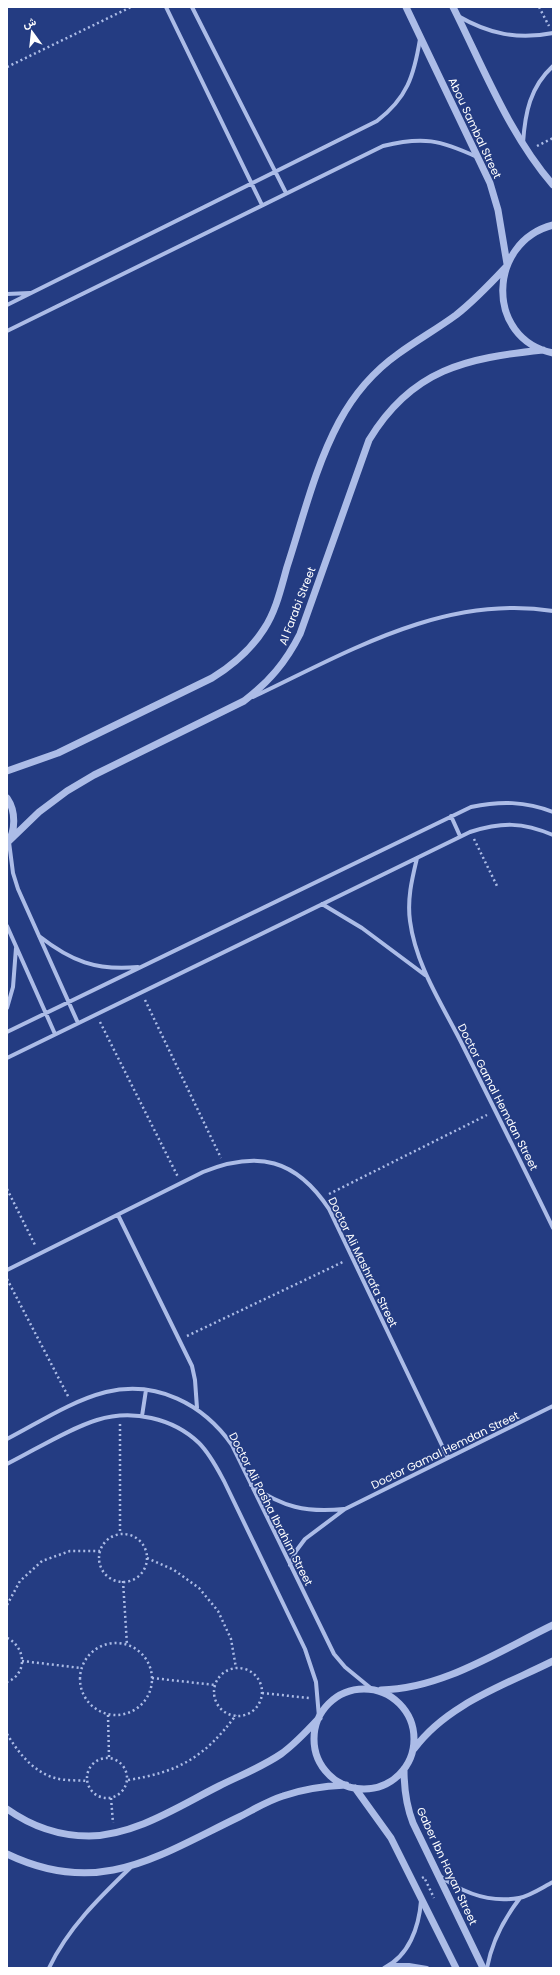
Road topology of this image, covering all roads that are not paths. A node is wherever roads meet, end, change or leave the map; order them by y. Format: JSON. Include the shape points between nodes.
{"nodes":[{"id":1,"x":166,"y":7,"type":"edge"},
{"id":2,"x":192,"y":7,"type":"edge"},
{"id":3,"x":406,"y":7,"type":"edge"},
{"id":4,"x":453,"y":7,"type":"edge"},
{"id":5,"x":458,"y":15,"type":"junction"},
{"id":6,"x":553,"y":33,"type":"edge"},
{"id":7,"x":420,"y":36,"type":"junction"},
{"id":8,"x":553,"y":66,"type":"edge"},
{"id":9,"x":523,"y":144,"type":"junction"},
{"id":10,"x":478,"y":157,"type":"junction"},
{"id":11,"x":276,"y":173,"type":"junction"},
{"id":12,"x":252,"y":185,"type":"junction"},
{"id":13,"x":553,"y":186,"type":"edge"},
{"id":14,"x":286,"y":193,"type":"junction"},
{"id":15,"x":262,"y":205,"type":"junction"},
{"id":16,"x":553,"y":225,"type":"edge"},
{"id":17,"x":506,"y":266,"type":"junction"},
{"id":18,"x":32,"y":293,"type":"junction"},
{"id":19,"x":7,"y":294,"type":"edge"},
{"id":20,"x":7,"y":306,"type":"edge"},
{"id":21,"x":7,"y":332,"type":"edge"},
{"id":22,"x":548,"y":352,"type":"edge"},
{"id":23,"x":553,"y":357,"type":"edge"},
{"id":24,"x":553,"y":611,"type":"edge"},
{"id":25,"x":244,"y":701,"type":"junction"},
{"id":26,"x":7,"y":771,"type":"edge"},
{"id":27,"x":7,"y":798,"type":"edge"},
{"id":28,"x":553,"y":812,"type":"edge"},
{"id":29,"x":451,"y":816,"type":"junction"},
{"id":30,"x":553,"y":835,"type":"edge"},
{"id":31,"x":460,"y":836,"type":"junction"},
{"id":32,"x":8,"y":842,"type":"edge"},
{"id":33,"x":417,"y":858,"type":"junction"},
{"id":34,"x":322,"y":904,"type":"junction"},
{"id":35,"x":7,"y":926,"type":"edge"},
{"id":36,"x":38,"y":935,"type":"junction"},
{"id":37,"x":16,"y":945,"type":"junction"},
{"id":38,"x":142,"y":966,"type":"junction"},
{"id":39,"x":426,"y":975,"type":"junction"},
{"id":40,"x":68,"y":1002,"type":"junction"},
{"id":41,"x":7,"y":1008,"type":"edge"},
{"id":42,"x":46,"y":1013,"type":"junction"},
{"id":43,"x":78,"y":1024,"type":"junction"},
{"id":44,"x":7,"y":1032,"type":"edge"},
{"id":45,"x":55,"y":1034,"type":"junction"},
{"id":46,"x":7,"y":1058,"type":"edge"},
{"id":47,"x":118,"y":1215,"type":"junction"},
{"id":48,"x":553,"y":1228,"type":"edge"},
{"id":49,"x":7,"y":1270,"type":"edge"},
{"id":50,"x":146,"y":1390,"type":"junction"},
{"id":51,"x":553,"y":1406,"type":"edge"},
{"id":52,"x":197,"y":1408,"type":"junction"},
{"id":53,"x":142,"y":1416,"type":"junction"},
{"id":54,"x":7,"y":1439,"type":"edge"},
{"id":55,"x":448,"y":1458,"type":"junction"},
{"id":56,"x":7,"y":1464,"type":"edge"},
{"id":57,"x":251,"y":1484,"type":"junction"},
{"id":58,"x":344,"y":1509,"type":"junction"},
{"id":59,"x":290,"y":1565,"type":"junction"},
{"id":60,"x":553,"y":1625,"type":"edge"},
{"id":61,"x":553,"y":1661,"type":"edge"},
{"id":62,"x":375,"y":1690,"type":"junction"},
{"id":63,"x":319,"y":1717,"type":"junction"},
{"id":64,"x":413,"y":1751,"type":"junction"},
{"id":65,"x":404,"y":1770,"type":"junction"},
{"id":66,"x":346,"y":1785,"type":"junction"},
{"id":67,"x":355,"y":1788,"type":"junction"},
{"id":68,"x":7,"y":1809,"type":"edge"},
{"id":69,"x":7,"y":1854,"type":"edge"},
{"id":70,"x":130,"y":1868,"type":"junction"},
{"id":71,"x":438,"y":1875,"type":"junction"},
{"id":72,"x":553,"y":1882,"type":"edge"},
{"id":73,"x":520,"y":1898,"type":"junction"},
{"id":74,"x":422,"y":1899,"type":"junction"},
{"id":75,"x":390,"y":1965,"type":"junction"},
{"id":76,"x":49,"y":1968,"type":"edge"},
{"id":77,"x":384,"y":1968,"type":"edge"},
{"id":78,"x":427,"y":1968,"type":"edge"},
{"id":79,"x":456,"y":1968,"type":"edge"},
{"id":80,"x":484,"y":1968,"type":"edge"},
{"id":81,"x":487,"y":1968,"type":"edge"}],
"edges":[{"from":1,"to":12,"type":"street"},
{"from":2,"to":11,"type":"street"},
{"from":3,"to":7,"type":"street","name":"Abou Sambal Street"},
{"from":4,"to":5,"type":"street"},
{"from":5,"to":6,"type":"street","via":[[481,28],[513,36]]},
{"from":5,"to":9,"type":"street"},
{"from":7,"to":10,"type":"street","name":"Abou Sambal Street"},
{"from":7,"to":11,"type":"street","via":[[414,72],[407,89],[393,109],[353,135]]},
{"from":8,"to":9,"type":"street","via":[[535,88],[528,106]]},
{"from":9,"to":13,"type":"street"},
{"from":10,"to":14,"type":"street","via":[[449,144],[405,140],[383,146]]},
{"from":10,"to":17,"type":"street","name":"Abou Sambal Street","via":[[498,210]]},
{"from":11,"to":12,"type":"street"},
{"from":11,"to":14,"type":"street"},
{"from":12,"to":15,"type":"street"},
{"from":12,"to":18,"type":"street"},
{"from":14,"to":15,"type":"street"},
{"from":15,"to":21,"type":"street"},
{"from":16,"to":17,"type":"street","via":[[528,237],[516,249]]},
{"from":17,"to":22,"type":"street","via":[[502,283],[503,300],[508,316],[529,342]]},
{"from":17,"to":26,"type":"street","name":"Al Farabi Street","via":[[456,315],[397,355],[374,375],[355,397],[339,422],[316,477],[276,605],[265,628],[251,648],[233,665],[212,678],[58,753]]},
{"from":18,"to":19,"type":"street"},
{"from":18,"to":20,"type":"street"},
{"from":22,"to":23,"type":"street"},
{"from":22,"to":25,"type":"street","name":"Al Farabi Street","via":[[486,358],[436,374],[415,386],[381,419],[360,462],[300,634],[277,672],[262,688]]},
{"from":24,"to":25,"type":"street","via":[[504,608],[467,611],[433,619],[397,630],[362,645]]},
{"from":25,"to":32,"type":"street","name":"Al Farabi Street","via":[[66,791],[39,812]]},
{"from":27,"to":32,"type":"street","via":[[14,814],[14,827]]},
{"from":28,"to":29,"type":"street","via":[[515,802],[493,802],[471,807]]},
{"from":29,"to":31,"type":"street"},
{"from":29,"to":38,"type":"street"},
{"from":30,"to":31,"type":"street","via":[[534,827],[513,824],[491,825]]},
{"from":31,"to":33,"type":"street"},
{"from":32,"to":36,"type":"street","via":[[18,889]]},
{"from":33,"to":34,"type":"street"},
{"from":33,"to":39,"type":"street","name":"Doctor Gamal Hemdan Street","via":[[409,900],[410,921]]},
{"from":34,"to":39,"type":"street","name":"Doctor Gamal Hemdan Street","via":[[362,928]]},
{"from":34,"to":43,"type":"street"},
{"from":35,"to":37,"type":"street"},
{"from":36,"to":38,"type":"street","via":[[76,960],[97,967],[119,969]]},
{"from":36,"to":40,"type":"street"},
{"from":37,"to":41,"type":"street","via":[[13,987]]},
{"from":37,"to":42,"type":"street"},
{"from":38,"to":40,"type":"street"},
{"from":39,"to":48,"type":"street","name":"Doctor Gamal Hemdan Street"},
{"from":40,"to":42,"type":"street"},
{"from":40,"to":43,"type":"street"},
{"from":42,"to":44,"type":"street"},
{"from":42,"to":45,"type":"street"},
{"from":43,"to":45,"type":"street"},
{"from":45,"to":46,"type":"street"},
{"from":47,"to":49,"type":"street","name":"Doctor Ali Mashrafa Street"},
{"from":47,"to":52,"type":"street","via":[[192,1366]]},
{"from":47,"to":55,"type":"street","name":"Doctor Ali Mashrafa Street","via":[[224,1164],[247,1160],[270,1162],[299,1175],[321,1198],[336,1222]]},
{"from":50,"to":52,"type":"street","name":"Doctor Ali Pasha Ibrahim Street","via":[[173,1396]]},
{"from":50,"to":53,"type":"street"},
{"from":50,"to":54,"type":"street","name":"Doctor Ali Pasha Ibrahim Street","via":[[106,1392],[73,1405]]},
{"from":51,"to":55,"type":"street","name":"Doctor Gamal Hemdan Street"},
{"from":52,"to":57,"type":"street","name":"Doctor Ali Pasha Ibrahim Street","via":[[222,1431],[232,1445]]},
{"from":53,"to":56,"type":"street","via":[[120,1415],[97,1420]]},
{"from":53,"to":63,"type":"street","via":[[163,1421],[182,1430],[199,1443],[212,1460],[312,1665]]},
{"from":55,"to":58,"type":"street","name":"Doctor Gamal Hemdan Street"},
{"from":57,"to":58,"type":"street","name":"Doctor Gamal Hemdan Street","via":[[267,1496],[305,1510]]},
{"from":57,"to":59,"type":"street","name":"Doctor Ali Pasha Ibrahim Street"},
{"from":58,"to":59,"type":"street","name":"Doctor Gamal Hemdan Street","via":[[305,1539]]},
{"from":59,"to":62,"type":"street","name":"Doctor Ali Pasha Ibrahim Street","via":[[334,1654],[345,1667]]},
{"from":60,"to":62,"type":"street","via":[[439,1680],[409,1689]]},
{"from":61,"to":64,"type":"street","via":[[457,1709],[424,1735]]},
{"from":62,"to":63,"type":"street","via":[[360,1689],[348,1692],[326,1706]]},
{"from":62,"to":64,"type":"street","via":[[389,1695],[400,1703],[407,1714],[412,1725]]},
{"from":63,"to":66,"type":"street","via":[[314,1744],[318,1758],[329,1774]]},
{"from":63,"to":68,"type":"street","via":[[281,1754],[138,1826],[114,1834],[65,1834],[41,1828]]},
{"from":64,"to":65,"type":"street"},
{"from":65,"to":67,"type":"street","via":[[382,1785]]},
{"from":65,"to":71,"type":"street","name":"Gaber Ibn Hayan Street","via":[[407,1807]]},
{"from":66,"to":67,"type":"street"},
{"from":66,"to":70,"type":"street","via":[[323,1786],[282,1796]]},
{"from":67,"to":74,"type":"street","via":[[391,1838]]},
{"from":69,"to":70,"type":"street","via":[[55,1871],[86,1874]]},
{"from":70,"to":76,"type":"street","via":[[95,1901]]},
{"from":71,"to":73,"type":"street","via":[[456,1888],[476,1896]]},
{"from":71,"to":80,"type":"street","name":"Gaber Ibn Hayan Street"},
{"from":72,"to":73,"type":"street"},
{"from":73,"to":81,"type":"street","via":[[497,1933]]},
{"from":74,"to":75,"type":"street","via":[[414,1935],[404,1952]]},
{"from":74,"to":79,"type":"street"},
{"from":75,"to":77,"type":"street"},
{"from":75,"to":78,"type":"street"}]}
